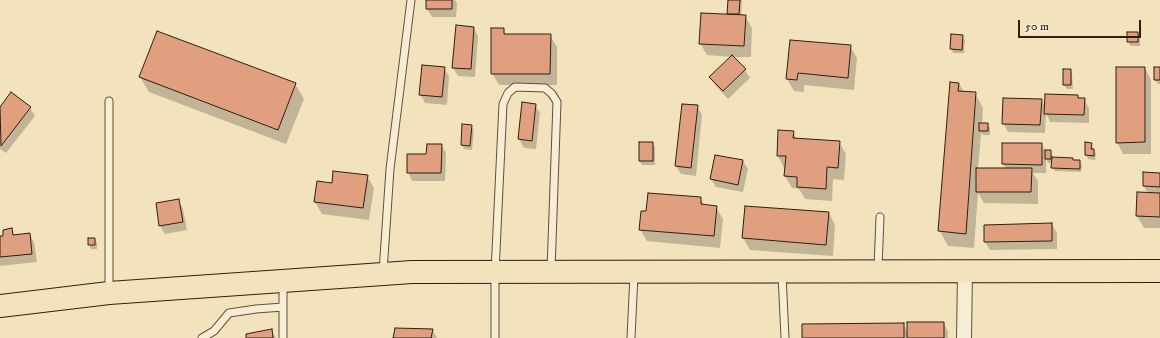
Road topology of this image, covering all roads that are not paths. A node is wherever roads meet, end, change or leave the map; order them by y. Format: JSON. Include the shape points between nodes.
{"nodes":[{"id":1,"x":411,"y":0,"type":"edge"},
{"id":2,"x":109,"y":101,"type":"dead end"},
{"id":3,"x":880,"y":217,"type":"dead end"},
{"id":4,"x":1160,"y":271,"type":"edge"},
{"id":5,"x":494,"y":272,"type":"junction"},
{"id":6,"x":551,"y":272,"type":"junction"},
{"id":7,"x":634,"y":272,"type":"junction"},
{"id":8,"x":782,"y":272,"type":"junction"},
{"id":9,"x":878,"y":272,"type":"junction"},
{"id":10,"x":965,"y":272,"type":"junction"},
{"id":11,"x":383,"y":274,"type":"junction"},
{"id":12,"x":283,"y":281,"type":"junction"},
{"id":13,"x":109,"y":293,"type":"junction"},
{"id":14,"x":0,"y":306,"type":"edge"},
{"id":15,"x":283,"y":307,"type":"junction"},
{"id":16,"x":202,"y":338,"type":"edge"},
{"id":17,"x":283,"y":338,"type":"edge"},
{"id":18,"x":495,"y":338,"type":"edge"},
{"id":19,"x":630,"y":338,"type":"edge"},
{"id":20,"x":785,"y":338,"type":"edge"},
{"id":21,"x":964,"y":338,"type":"edge"}],
"edges":[{"from":1,"to":11,"type":"lane","via":[[390,169]]},
{"from":2,"to":13,"type":"lane"},
{"from":3,"to":9,"type":"lane"},
{"from":4,"to":10,"type":"highway"},
{"from":5,"to":6,"type":"highway"},
{"from":5,"to":6,"type":"lane","via":[[503,104],[508,93],[515,87],[544,88],[557,102]]},
{"from":5,"to":11,"type":"highway"},
{"from":5,"to":18,"type":"lane"},
{"from":6,"to":7,"type":"highway"},
{"from":7,"to":8,"type":"highway"},
{"from":7,"to":19,"type":"lane"},
{"from":8,"to":9,"type":"highway"},
{"from":8,"to":20,"type":"lane"},
{"from":9,"to":10,"type":"highway"},
{"from":10,"to":21,"type":"street"},
{"from":11,"to":12,"type":"highway"},
{"from":12,"to":13,"type":"highway"},
{"from":12,"to":15,"type":"lane"},
{"from":13,"to":14,"type":"highway"},
{"from":15,"to":16,"type":"lane","via":[[229,313],[214,331]]},
{"from":15,"to":17,"type":"lane"}]}
